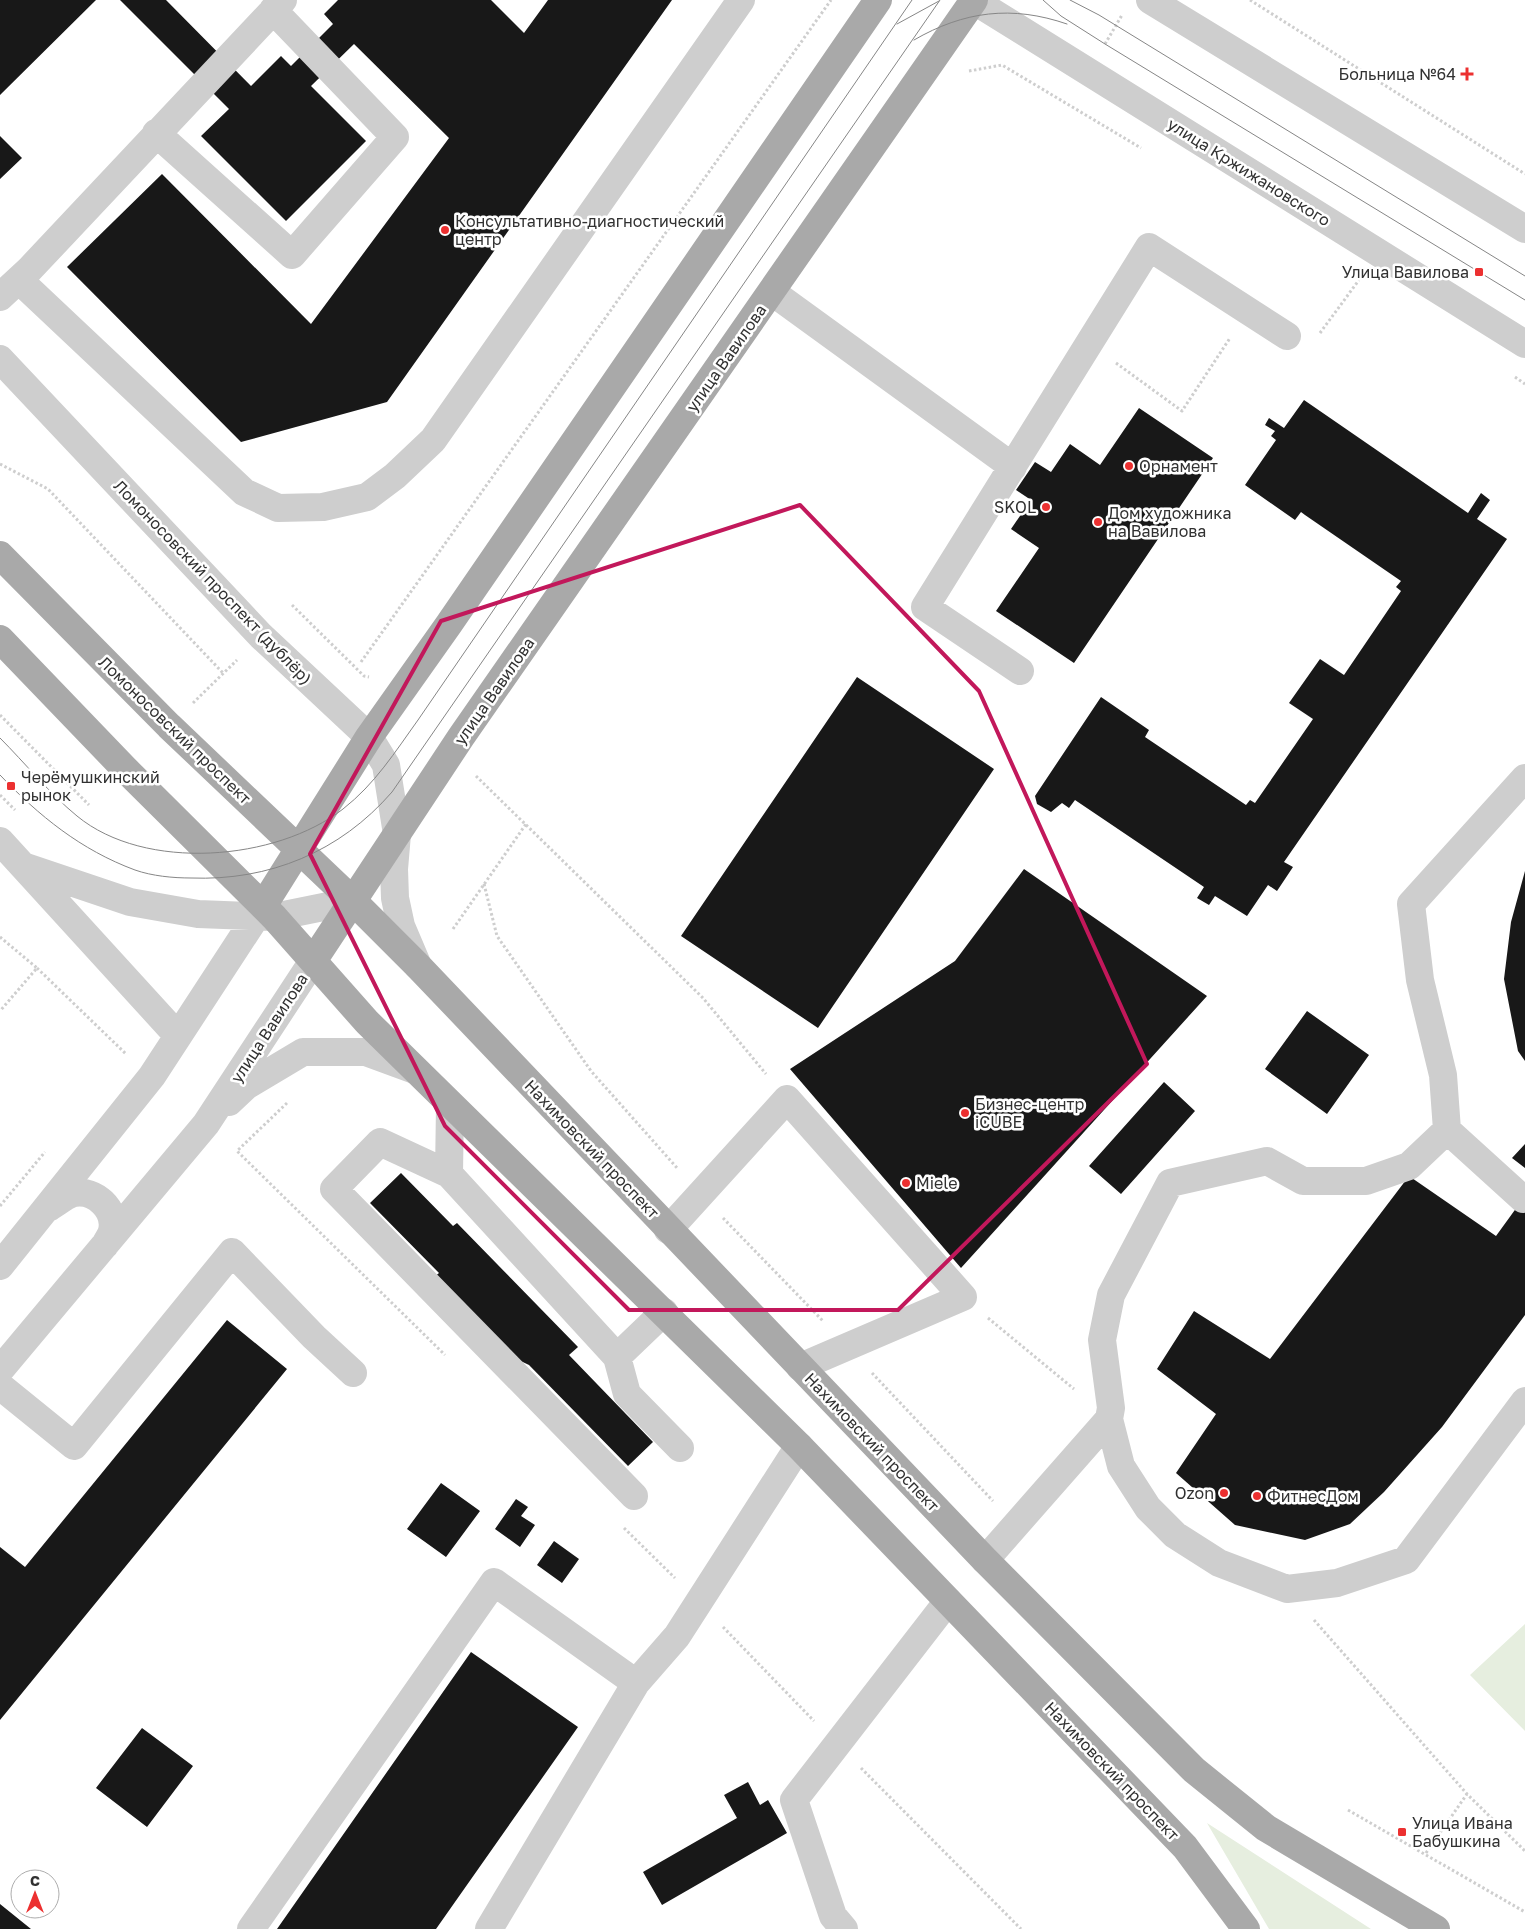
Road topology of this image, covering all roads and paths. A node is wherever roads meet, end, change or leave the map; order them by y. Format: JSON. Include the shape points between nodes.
{"nodes":[{"id":1,"x":741,"y":0,"type":"edge"},
{"id":2,"x":831,"y":0,"type":"edge"},
{"id":3,"x":878,"y":0,"type":"edge"},
{"id":4,"x":974,"y":0,"type":"edge"},
{"id":5,"x":1150,"y":0,"type":"edge"},
{"id":6,"x":1250,"y":0,"type":"edge"},
{"id":7,"x":278,"y":5,"type":"edge"},
{"id":8,"x":964,"y":77,"type":"dead end"},
{"id":9,"x":1068,"y":104,"type":"dead end"},
{"id":10,"x":156,"y":133,"type":"junction"},
{"id":11,"x":1525,"y":174,"type":"edge"},
{"id":12,"x":1525,"y":230,"type":"edge"},
{"id":13,"x":1361,"y":278,"type":"dead end"},
{"id":14,"x":10,"y":288,"type":"edge"},
{"id":15,"x":772,"y":292,"type":"junction"},
{"id":16,"x":1248,"y":310,"type":"junction"},
{"id":17,"x":1287,"y":336,"type":"joint"},
{"id":18,"x":1089,"y":344,"type":"junction"},
{"id":19,"x":1525,"y":344,"type":"edge"},
{"id":20,"x":0,"y":359,"type":"edge"},
{"id":21,"x":0,"y":464,"type":"edge"},
{"id":22,"x":1013,"y":466,"type":"junction"},
{"id":23,"x":0,"y":555,"type":"edge"},
{"id":24,"x":292,"y":605,"type":"dead end"},
{"id":25,"x":0,"y":639,"type":"edge"},
{"id":26,"x":238,"y":659,"type":"dead end"},
{"id":27,"x":361,"y":662,"type":"dead end"},
{"id":28,"x":1020,"y":671,"type":"dead end"},
{"id":29,"x":224,"y":673,"type":"junction"},
{"id":30,"x":377,"y":679,"type":"dead end"},
{"id":31,"x":189,"y":706,"type":"dead end"},
{"id":32,"x":0,"y":715,"type":"edge"},
{"id":33,"x":368,"y":737,"type":"junction"},
{"id":34,"x":473,"y":774,"type":"dead end"},
{"id":35,"x":1525,"y":778,"type":"edge"},
{"id":36,"x":89,"y":805,"type":"dead end"},
{"id":37,"x":526,"y":824,"type":"junction"},
{"id":38,"x":397,"y":834,"type":"junction"},
{"id":39,"x":0,"y":841,"type":"edge"},
{"id":40,"x":299,"y":850,"type":"junction"},
{"id":41,"x":26,"y":868,"type":"junction"},
{"id":42,"x":484,"y":884,"type":"junction"},
{"id":43,"x":353,"y":901,"type":"junction"},
{"id":44,"x":264,"y":913,"type":"junction"},
{"id":45,"x":453,"y":930,"type":"dead end"},
{"id":46,"x":0,"y":937,"type":"edge"},
{"id":47,"x":313,"y":961,"type":"junction"},
{"id":48,"x":418,"y":966,"type":"junction"},
{"id":49,"x":37,"y":968,"type":"junction"},
{"id":50,"x":0,"y":1011,"type":"edge"},
{"id":51,"x":178,"y":1036,"type":"junction"},
{"id":52,"x":127,"y":1054,"type":"dead end"},
{"id":53,"x":415,"y":1070,"type":"junction"},
{"id":54,"x":292,"y":1098,"type":"dead end"},
{"id":55,"x":786,"y":1099,"type":"junction"},
{"id":56,"x":450,"y":1105,"type":"junction"},
{"id":57,"x":206,"y":1124,"type":"junction"},
{"id":58,"x":1447,"y":1130,"type":"junction"},
{"id":59,"x":448,"y":1174,"type":"junction"},
{"id":60,"x":700,"y":1194,"type":"junction"},
{"id":61,"x":1523,"y":1199,"type":"dead end"},
{"id":62,"x":46,"y":1211,"type":"junction"},
{"id":63,"x":668,"y":1230,"type":"junction"},
{"id":64,"x":105,"y":1244,"type":"junction"},
{"id":65,"x":0,"y":1266,"type":"edge"},
{"id":66,"x":664,"y":1312,"type":"junction"},
{"id":67,"x":984,"y":1314,"type":"dead end"},
{"id":68,"x":848,"y":1347,"type":"junction"},
{"id":69,"x":617,"y":1357,"type":"junction"},
{"id":70,"x":450,"y":1359,"type":"dead end"},
{"id":71,"x":800,"y":1367,"type":"junction"},
{"id":72,"x":867,"y":1368,"type":"dead end"},
{"id":73,"x":0,"y":1370,"type":"edge"},
{"id":74,"x":353,"y":1373,"type":"dead end"},
{"id":75,"x":0,"y":1386,"type":"edge"},
{"id":76,"x":1525,"y":1401,"type":"edge"},
{"id":77,"x":1109,"y":1419,"type":"junction"},
{"id":78,"x":799,"y":1446,"type":"junction"},
{"id":79,"x":680,"y":1448,"type":"dead end"},
{"id":80,"x":634,"y":1496,"type":"dead end"},
{"id":81,"x":1015,"y":1524,"type":"junction"},
{"id":82,"x":620,"y":1525,"type":"dead end"},
{"id":83,"x":985,"y":1560,"type":"junction"},
{"id":84,"x":1287,"y":1589,"type":"junction"},
{"id":85,"x":948,"y":1601,"type":"junction"},
{"id":86,"x":699,"y":1602,"type":"junction"},
{"id":87,"x":636,"y":1683,"type":"junction"},
{"id":88,"x":837,"y":1744,"type":"junction"},
{"id":89,"x":1467,"y":1794,"type":"junction"},
{"id":90,"x":1348,"y":1810,"type":"dead end"},
{"id":91,"x":1525,"y":1851,"type":"edge"},
{"id":92,"x":1426,"y":1854,"type":"junction"},
{"id":93,"x":1525,"y":1912,"type":"edge"},
{"id":94,"x":833,"y":1925,"type":"edge"},
{"id":95,"x":252,"y":1929,"type":"edge"},
{"id":96,"x":489,"y":1929,"type":"edge"},
{"id":97,"x":1021,"y":1929,"type":"edge"},
{"id":98,"x":1246,"y":1929,"type":"edge"},
{"id":99,"x":1436,"y":1929,"type":"edge"}],
"edges":[{"from":1,"to":14,"type":"street","via":[[433,440],[396,476],[367,497],[322,507],[278,508],[244,492]]},
{"from":2,"to":27,"type":"path"},
{"from":3,"to":33,"type":"main road","via":[[444,632]]},
{"from":4,"to":15,"type":"main road","name":"улица Вавилова"},
{"from":4,"to":19,"type":"street","name":"улица Кржижановского"},
{"from":5,"to":12,"type":"street"},
{"from":6,"to":11,"type":"path"},
{"from":7,"to":10,"type":"street"},
{"from":7,"to":10,"type":"street","via":[[396,137],[292,255]]},
{"from":8,"to":9,"type":"path","via":[[970,69],[1002,65]]},
{"from":10,"to":14,"type":"street"},
{"from":13,"to":17,"type":"path","via":[[1310,348]]},
{"from":15,"to":22,"type":"street"},
{"from":15,"to":38,"type":"main road","name":"улица Вавилова","via":[[461,737]]},
{"from":16,"to":17,"type":"street"},
{"from":16,"to":18,"type":"street","via":[[1149,247]]},
{"from":16,"to":18,"type":"path","via":[[1182,411]]},
{"from":18,"to":22,"type":"street"},
{"from":20,"to":33,"type":"street","name":"Ломоносовский проспект (дублёр)","via":[[261,636]]},
{"from":21,"to":29,"type":"path","via":[[48,489]]},
{"from":22,"to":28,"type":"street","via":[[925,607]]},
{"from":23,"to":40,"type":"main road","name":"Ломоносовский проспект","via":[[169,726]]},
{"from":24,"to":30,"type":"path","via":[[364,676]]},
{"from":25,"to":44,"type":"main road"},
{"from":26,"to":29,"type":"path"},
{"from":29,"to":31,"type":"path"},
{"from":32,"to":36,"type":"path"},
{"from":33,"to":38,"type":"street","name":"Ломоносовский проспект (дублёр)","via":[[386,765]]},
{"from":33,"to":40,"type":"main road"},
{"from":34,"to":37,"type":"path"},
{"from":35,"to":58,"type":"street","via":[[1411,904],[1420,980],[1443,1075]]},
{"from":37,"to":42,"type":"path"},
{"from":37,"to":55,"type":"path","via":[[703,998]]},
{"from":38,"to":43,"type":"main road","name":"улица Вавилова"},
{"from":38,"to":48,"type":"street","name":"Ломоносовский проспект (дублёр)","via":[[395,898]]},
{"from":39,"to":41,"type":"street"},
{"from":40,"to":43,"type":"main road","name":"Ломоносовский проспект"},
{"from":40,"to":44,"type":"main road"},
{"from":41,"to":44,"type":"street","via":[[130,902],[198,914]]},
{"from":41,"to":51,"type":"street"},
{"from":42,"to":45,"type":"path"},
{"from":42,"to":60,"type":"path","via":[[497,936],[591,1071]]},
{"from":43,"to":44,"type":"street"},
{"from":43,"to":47,"type":"main road","name":"улица Вавилова"},
{"from":43,"to":48,"type":"main road","name":"Нахимовский проспект"},
{"from":44,"to":47,"type":"main road"},
{"from":44,"to":51,"type":"street"},
{"from":46,"to":49,"type":"path"},
{"from":47,"to":53,"type":"main road","name":"Нахимовский проспект"},
{"from":47,"to":57,"type":"street","name":"улица Вавилова"},
{"from":48,"to":63,"type":"main road","name":"Нахимовский проспект"},
{"from":49,"to":50,"type":"path"},
{"from":49,"to":52,"type":"path"},
{"from":51,"to":62,"type":"street","via":[[152,1076]]},
{"from":53,"to":56,"type":"main road","name":"Нахимовский проспект"},
{"from":53,"to":57,"type":"street","via":[[366,1052],[303,1052],[246,1086]]},
{"from":54,"to":70,"type":"path","via":[[236,1151]]},
{"from":55,"to":60,"type":"street"},
{"from":55,"to":68,"type":"street","via":[[964,1297]]},
{"from":56,"to":59,"type":"street"},
{"from":56,"to":66,"type":"main road","name":"Нахимовский проспект"},
{"from":57,"to":64,"type":"street","name":"улица Вавилова"},
{"from":58,"to":61,"type":"street"},
{"from":58,"to":77,"type":"street","via":[[1409,1166],[1366,1181],[1303,1181],[1267,1161],[1170,1183],[1111,1295],[1102,1340],[1111,1408]]},
{"from":59,"to":69,"type":"street"},
{"from":59,"to":80,"type":"street","via":[[380,1142],[334,1189]]},
{"from":60,"to":63,"type":"street"},
{"from":60,"to":68,"type":"path"},
{"from":62,"to":64,"type":"street","via":[[73,1193],[89,1194],[103,1201],[111,1215],[112,1231]]},
{"from":62,"to":65,"type":"street"},
{"from":63,"to":71,"type":"main road","name":"Нахимовский проспект"},
{"from":64,"to":73,"type":"street","name":"улица Вавилова"},
{"from":66,"to":69,"type":"street"},
{"from":66,"to":78,"type":"main road","name":"Нахимовский проспект"},
{"from":67,"to":77,"type":"path"},
{"from":68,"to":71,"type":"street"},
{"from":69,"to":79,"type":"street","via":[[627,1394]]},
{"from":71,"to":83,"type":"main road","name":"Нахимовский проспект"},
{"from":72,"to":81,"type":"path"},
{"from":74,"to":75,"type":"street","via":[[232,1252],[74,1446]]},
{"from":76,"to":84,"type":"street","via":[[1406,1560],[1337,1583]]},
{"from":77,"to":81,"type":"street"},
{"from":77,"to":84,"type":"street","via":[[1121,1466],[1148,1508],[1175,1535],[1219,1563]]},
{"from":78,"to":85,"type":"main road","name":"Нахимовский проспект"},
{"from":78,"to":86,"type":"street"},
{"from":81,"to":83,"type":"street"},
{"from":82,"to":86,"type":"path"},
{"from":83,"to":99,"type":"main road","name":"Нахимовский проспект","via":[[1194,1770],[1266,1828]]},
{"from":84,"to":89,"type":"path"},
{"from":85,"to":88,"type":"street"},
{"from":85,"to":98,"type":"main road","name":"Нахимовский проспект","via":[[1185,1847]]},
{"from":86,"to":87,"type":"street","via":[[677,1636]]},
{"from":86,"to":88,"type":"path"},
{"from":87,"to":95,"type":"street","via":[[494,1582]]},
{"from":87,"to":96,"type":"street"},
{"from":88,"to":94,"type":"street","via":[[786,1808]]},
{"from":88,"to":97,"type":"path"},
{"from":89,"to":91,"type":"path"},
{"from":89,"to":92,"type":"path"},
{"from":90,"to":92,"type":"path"},
{"from":92,"to":93,"type":"path"}]}
